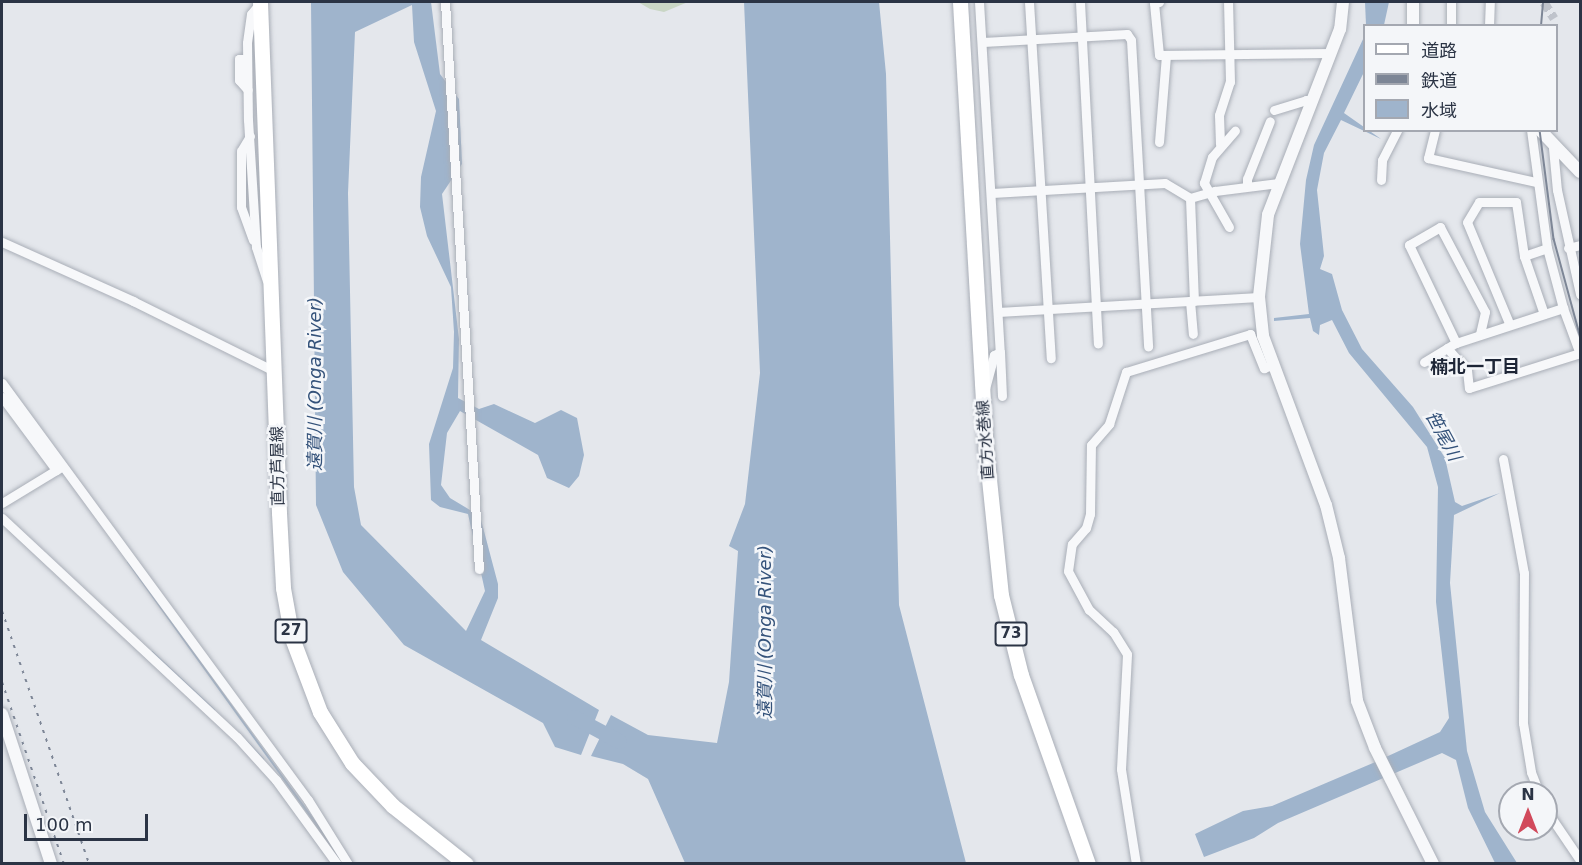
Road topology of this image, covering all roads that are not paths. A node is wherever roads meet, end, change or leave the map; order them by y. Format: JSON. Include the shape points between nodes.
{"nodes":[{"id":1,"x":260,"y":2,"type":"edge"},
{"id":2,"x":445,"y":2,"type":"edge"},
{"id":3,"x":960,"y":2,"type":"edge"},
{"id":4,"x":979,"y":2,"type":"edge"},
{"id":5,"x":1029,"y":2,"type":"edge"},
{"id":6,"x":1080,"y":2,"type":"edge"},
{"id":7,"x":1159,"y":2,"type":"edge"},
{"id":8,"x":1228,"y":2,"type":"edge"},
{"id":9,"x":1343,"y":2,"type":"edge"},
{"id":10,"x":1413,"y":2,"type":"edge"},
{"id":11,"x":1451,"y":2,"type":"edge"},
{"id":12,"x":1490,"y":2,"type":"edge"},
{"id":13,"x":1413,"y":24,"type":"edge"},
{"id":14,"x":1451,"y":24,"type":"edge"},
{"id":15,"x":1489,"y":24,"type":"edge"},
{"id":16,"x":1083,"y":38,"type":"junction"},
{"id":17,"x":1032,"y":39,"type":"junction"},
{"id":18,"x":983,"y":42,"type":"junction"},
{"id":19,"x":1228,"y":52,"type":"junction"},
{"id":20,"x":1331,"y":53,"type":"junction"},
{"id":21,"x":1167,"y":55,"type":"junction"},
{"id":22,"x":1311,"y":102,"type":"junction"},
{"id":23,"x":1274,"y":110,"type":"dead end"},
{"id":24,"x":1270,"y":121,"type":"dead end"},
{"id":25,"x":1235,"y":130,"type":"dead end"},
{"id":26,"x":1396,"y":132,"type":"edge"},
{"id":27,"x":1434,"y":132,"type":"edge"},
{"id":28,"x":1531,"y":132,"type":"edge"},
{"id":29,"x":1542,"y":132,"type":"edge"},
{"id":30,"x":1159,"y":142,"type":"dead end"},
{"id":31,"x":1220,"y":144,"type":"junction"},
{"id":32,"x":1554,"y":148,"type":"junction"},
{"id":33,"x":1581,"y":172,"type":"edge"},
{"id":34,"x":1381,"y":180,"type":"dead end"},
{"id":35,"x":1536,"y":182,"type":"junction"},
{"id":36,"x":1279,"y":183,"type":"junction"},
{"id":37,"x":1138,"y":184,"type":"junction"},
{"id":38,"x":1247,"y":186,"type":"junction"},
{"id":39,"x":1090,"y":188,"type":"junction"},
{"id":40,"x":1041,"y":190,"type":"junction"},
{"id":41,"x":992,"y":193,"type":"junction"},
{"id":42,"x":1207,"y":193,"type":"junction"},
{"id":43,"x":1190,"y":198,"type":"junction"},
{"id":44,"x":1228,"y":227,"type":"dead end"},
{"id":45,"x":2,"y":242,"type":"edge"},
{"id":46,"x":1581,"y":245,"type":"edge"},
{"id":47,"x":1547,"y":248,"type":"junction"},
{"id":48,"x":1568,"y":248,"type":"junction"},
{"id":49,"x":1524,"y":256,"type":"junction"},
{"id":50,"x":270,"y":284,"type":"junction"},
{"id":51,"x":1581,"y":294,"type":"edge"},
{"id":52,"x":1259,"y":297,"type":"junction"},
{"id":53,"x":1192,"y":301,"type":"junction"},
{"id":54,"x":1146,"y":303,"type":"junction"},
{"id":55,"x":1096,"y":306,"type":"junction"},
{"id":56,"x":1563,"y":308,"type":"junction"},
{"id":57,"x":1048,"y":309,"type":"junction"},
{"id":58,"x":998,"y":312,"type":"junction"},
{"id":59,"x":1544,"y":314,"type":"junction"},
{"id":60,"x":1509,"y":323,"type":"junction"},
{"id":61,"x":1192,"y":334,"type":"dead end"},
{"id":62,"x":1480,"y":334,"type":"junction"},
{"id":63,"x":1456,"y":342,"type":"junction"},
{"id":64,"x":1098,"y":344,"type":"dead end"},
{"id":65,"x":1148,"y":347,"type":"dead end"},
{"id":66,"x":1447,"y":348,"type":"junction"},
{"id":67,"x":1000,"y":352,"type":"junction"},
{"id":68,"x":1580,"y":354,"type":"edge"},
{"id":69,"x":1050,"y":358,"type":"dead end"},
{"id":70,"x":1424,"y":362,"type":"dead end"},
{"id":71,"x":1271,"y":365,"type":"junction"},
{"id":72,"x":274,"y":371,"type":"junction"},
{"id":73,"x":2,"y":383,"type":"edge"},
{"id":74,"x":983,"y":394,"type":"junction"},
{"id":75,"x":1002,"y":396,"type":"dead end"},
{"id":76,"x":2,"y":397,"type":"edge"},
{"id":77,"x":1503,"y":459,"type":"dead end"},
{"id":78,"x":2,"y":503,"type":"edge"},
{"id":79,"x":2,"y":518,"type":"edge"},
{"id":80,"x":479,"y":569,"type":"dead end"},
{"id":81,"x":2,"y":714,"type":"edge"},
{"id":82,"x":1534,"y":781,"type":"edge"},
{"id":83,"x":1558,"y":827,"type":"edge"},
{"id":84,"x":434,"y":840,"type":"junction"},
{"id":85,"x":1581,"y":860,"type":"edge"},
{"id":86,"x":51,"y":864,"type":"edge"},
{"id":87,"x":337,"y":864,"type":"edge"},
{"id":88,"x":348,"y":864,"type":"edge"},
{"id":89,"x":454,"y":864,"type":"edge"},
{"id":90,"x":465,"y":864,"type":"edge"},
{"id":91,"x":1088,"y":864,"type":"edge"},
{"id":92,"x":1134,"y":864,"type":"edge"},
{"id":93,"x":1433,"y":864,"type":"edge"}],
"edges":[{"from":1,"to":50,"type":"main road","name":"直方芦屋線","number":"27"},
{"from":1,"to":50,"type":"street","via":[[251,14],[248,90],[256,245]]},
{"from":2,"to":80,"type":"street"},
{"from":3,"to":74,"type":"main road","name":"直方水巻線","number":"73"},
{"from":4,"to":18,"type":"street"},
{"from":5,"to":17,"type":"street"},
{"from":6,"to":16,"type":"street"},
{"from":7,"to":21,"type":"street","via":[[1154,3],[1159,55]]},
{"from":8,"to":19,"type":"street"},
{"from":9,"to":20,"type":"street"},
{"from":10,"to":13,"type":"street"},
{"from":11,"to":14,"type":"street"},
{"from":12,"to":15,"type":"street"},
{"from":16,"to":17,"type":"street"},
{"from":16,"to":37,"type":"street","via":[[1127,34],[1131,40]]},
{"from":16,"to":39,"type":"street"},
{"from":17,"to":18,"type":"street"},
{"from":17,"to":40,"type":"street"},
{"from":18,"to":41,"type":"street"},
{"from":19,"to":20,"type":"street"},
{"from":19,"to":21,"type":"street"},
{"from":19,"to":31,"type":"street","via":[[1230,82],[1219,115]]},
{"from":20,"to":22,"type":"street"},
{"from":21,"to":30,"type":"street"},
{"from":22,"to":23,"type":"street","via":[[1306,100]]},
{"from":22,"to":36,"type":"street"},
{"from":24,"to":38,"type":"street"},
{"from":25,"to":31,"type":"street"},
{"from":26,"to":34,"type":"street","via":[[1382,160]]},
{"from":27,"to":35,"type":"street","via":[[1428,158]]},
{"from":28,"to":35,"type":"street"},
{"from":29,"to":32,"type":"street"},
{"from":31,"to":42,"type":"street","via":[[1206,172]]},
{"from":32,"to":33,"type":"street"},
{"from":32,"to":48,"type":"street"},
{"from":35,"to":47,"type":"street"},
{"from":36,"to":38,"type":"street"},
{"from":36,"to":52,"type":"street","via":[[1267,225]]},
{"from":37,"to":39,"type":"street"},
{"from":37,"to":43,"type":"street","via":[[1166,183]]},
{"from":37,"to":54,"type":"street"},
{"from":38,"to":42,"type":"street"},
{"from":39,"to":40,"type":"street"},
{"from":39,"to":55,"type":"street"},
{"from":40,"to":41,"type":"street"},
{"from":40,"to":57,"type":"street"},
{"from":41,"to":58,"type":"street"},
{"from":42,"to":43,"type":"street"},
{"from":42,"to":44,"type":"street"},
{"from":43,"to":53,"type":"street"},
{"from":45,"to":72,"type":"street"},
{"from":46,"to":48,"type":"street"},
{"from":47,"to":49,"type":"street"},
{"from":47,"to":56,"type":"street"},
{"from":48,"to":51,"type":"street"},
{"from":49,"to":59,"type":"street"},
{"from":49,"to":60,"type":"street","via":[[1516,202],[1479,202],[1467,222]]},
{"from":50,"to":72,"type":"main road","name":"直方芦屋線","number":"27"},
{"from":52,"to":53,"type":"street"},
{"from":52,"to":71,"type":"street"},
{"from":53,"to":54,"type":"street"},
{"from":53,"to":61,"type":"street"},
{"from":54,"to":55,"type":"street"},
{"from":54,"to":65,"type":"street"},
{"from":55,"to":57,"type":"street"},
{"from":55,"to":64,"type":"street"},
{"from":56,"to":59,"type":"street"},
{"from":56,"to":68,"type":"street"},
{"from":57,"to":58,"type":"street"},
{"from":57,"to":69,"type":"street"},
{"from":58,"to":67,"type":"street"},
{"from":59,"to":60,"type":"street"},
{"from":60,"to":62,"type":"street"},
{"from":62,"to":63,"type":"street"},
{"from":62,"to":63,"type":"street","via":[[1485,312],[1440,227],[1409,245]]},
{"from":63,"to":66,"type":"street"},
{"from":66,"to":68,"type":"street","via":[[1467,370],[1469,388]]},
{"from":66,"to":70,"type":"street"},
{"from":67,"to":74,"type":"street","via":[[993,355],[990,380]]},
{"from":67,"to":75,"type":"street"},
{"from":71,"to":92,"type":"street","via":[[1264,368],[1250,334],[1126,372],[1109,424],[1091,445],[1090,514],[1086,528],[1072,544],[1068,571],[1089,610],[1118,638],[1126,654],[1121,769]]},
{"from":71,"to":93,"type":"street","via":[[1326,505],[1339,558],[1357,701],[1375,748]]},
{"from":72,"to":84,"type":"main road","name":"直方芦屋線","number":"27","via":[[283,588],[301,669],[334,738],[352,763],[376,791]]},
{"from":73,"to":88,"type":"street","via":[[301,791]]},
{"from":74,"to":91,"type":"main road","name":"直方水巻線","number":"73","via":[[1001,596],[1021,675]]},
{"from":76,"to":78,"type":"street","via":[[58,469]]},
{"from":77,"to":82,"type":"street","via":[[1524,573],[1523,723]]},
{"from":79,"to":87,"type":"street","via":[[237,736],[276,780]]},
{"from":81,"to":86,"type":"street"},
{"from":83,"to":85,"type":"street"},
{"from":84,"to":89,"type":"street"},
{"from":84,"to":90,"type":"main road","name":"直方芦屋線","number":"27"}]}
